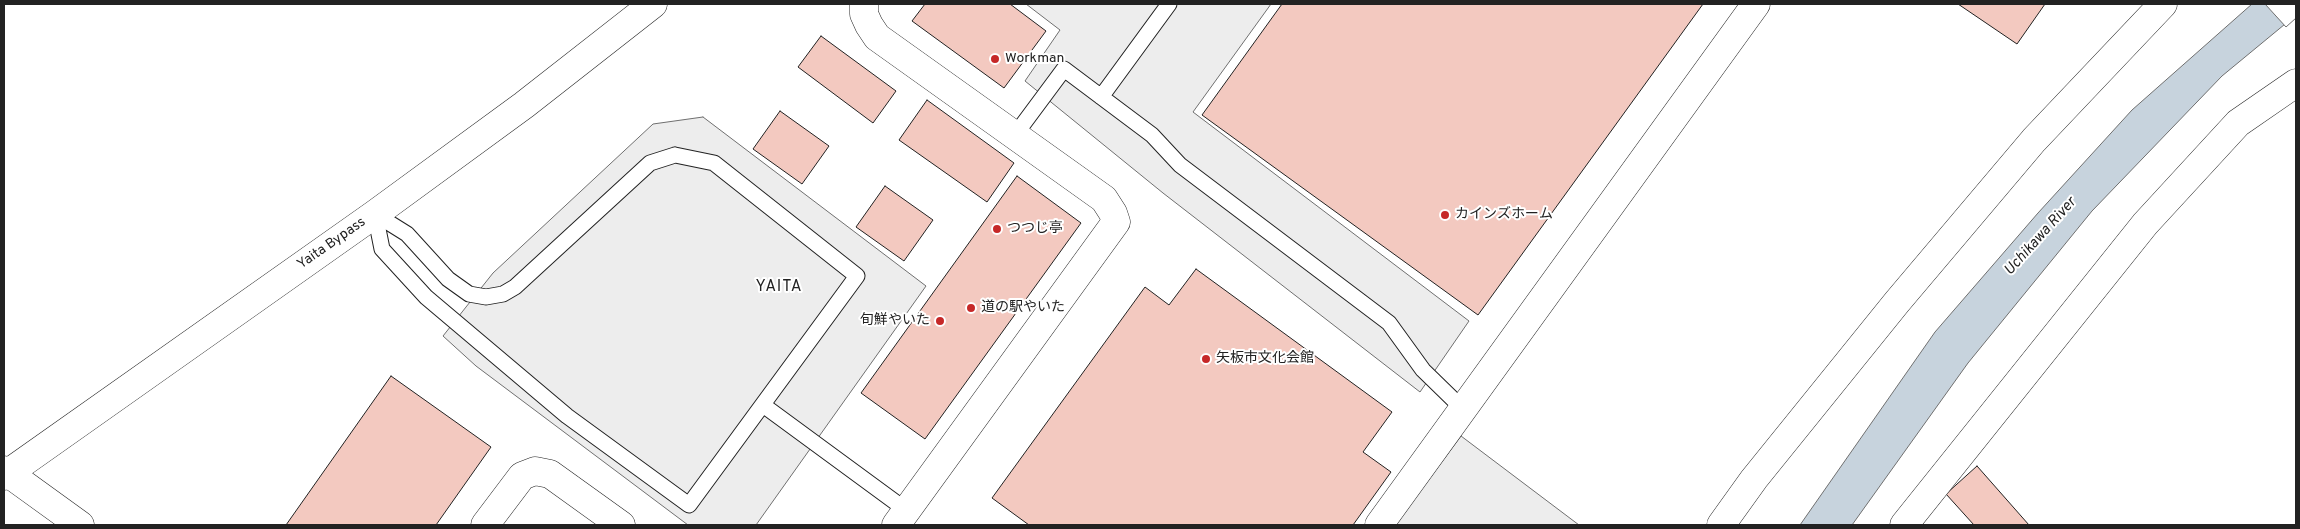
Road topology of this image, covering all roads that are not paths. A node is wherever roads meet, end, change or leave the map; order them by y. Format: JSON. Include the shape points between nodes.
{"nodes":[{"id":1,"x":653,"y":4,"type":"edge"},
{"id":2,"x":864,"y":4,"type":"edge"},
{"id":3,"x":1169,"y":4,"type":"edge"},
{"id":4,"x":1756,"y":4,"type":"edge"},
{"id":5,"x":2163,"y":4,"type":"edge"},
{"id":6,"x":2296,"y":83,"type":"edge"},
{"id":7,"x":1101,"y":97,"type":"junction"},
{"id":8,"x":1015,"y":135,"type":"junction"},
{"id":9,"x":375,"y":214,"type":"junction"},
{"id":10,"x":763,"y":405,"type":"junction"},
{"id":11,"x":1463,"y":409,"type":"junction"},
{"id":12,"x":5,"y":473,"type":"edge"},
{"id":13,"x":901,"y":518,"type":"edge"},
{"id":14,"x":80,"y":525,"type":"edge"},
{"id":15,"x":485,"y":525,"type":"edge"},
{"id":16,"x":621,"y":525,"type":"edge"},
{"id":17,"x":1380,"y":525,"type":"edge"},
{"id":18,"x":1721,"y":525,"type":"edge"},
{"id":19,"x":1904,"y":525,"type":"edge"}],
"edges":[{"from":1,"to":9,"type":"street","name":"Yaita Bypass"},
{"from":2,"to":8,"type":"street","via":[[868,25],[877,37]]},
{"from":3,"to":7,"type":"lane"},
{"from":4,"to":11,"type":"street"},
{"from":5,"to":18,"type":"street","via":[[2015,162],[1897,302],[1754,479]]},
{"from":6,"to":19,"type":"street","via":[[2238,124],[2145,224]]},
{"from":7,"to":8,"type":"lane","via":[[1064,69]]},
{"from":7,"to":11,"type":"lane","via":[[1152,135],[1180,166],[1389,323],[1423,370]]},
{"from":8,"to":13,"type":"street","via":[[1104,200],[1116,222]]},
{"from":9,"to":10,"type":"lane","via":[[382,249],[426,297],[567,416],[689,505]]},
{"from":9,"to":10,"type":"lane","via":[[407,234],[448,279],[469,294],[486,297],[503,294],[515,287],[650,163],[675,155],[714,163],[857,276]]},
{"from":9,"to":12,"type":"street","name":"Yaita Bypass"},
{"from":10,"to":13,"type":"lane"},
{"from":11,"to":17,"type":"street"},
{"from":12,"to":14,"type":"street"},
{"from":15,"to":16,"type":"street","via":[[522,476],[534,470],[550,474]]}]}
